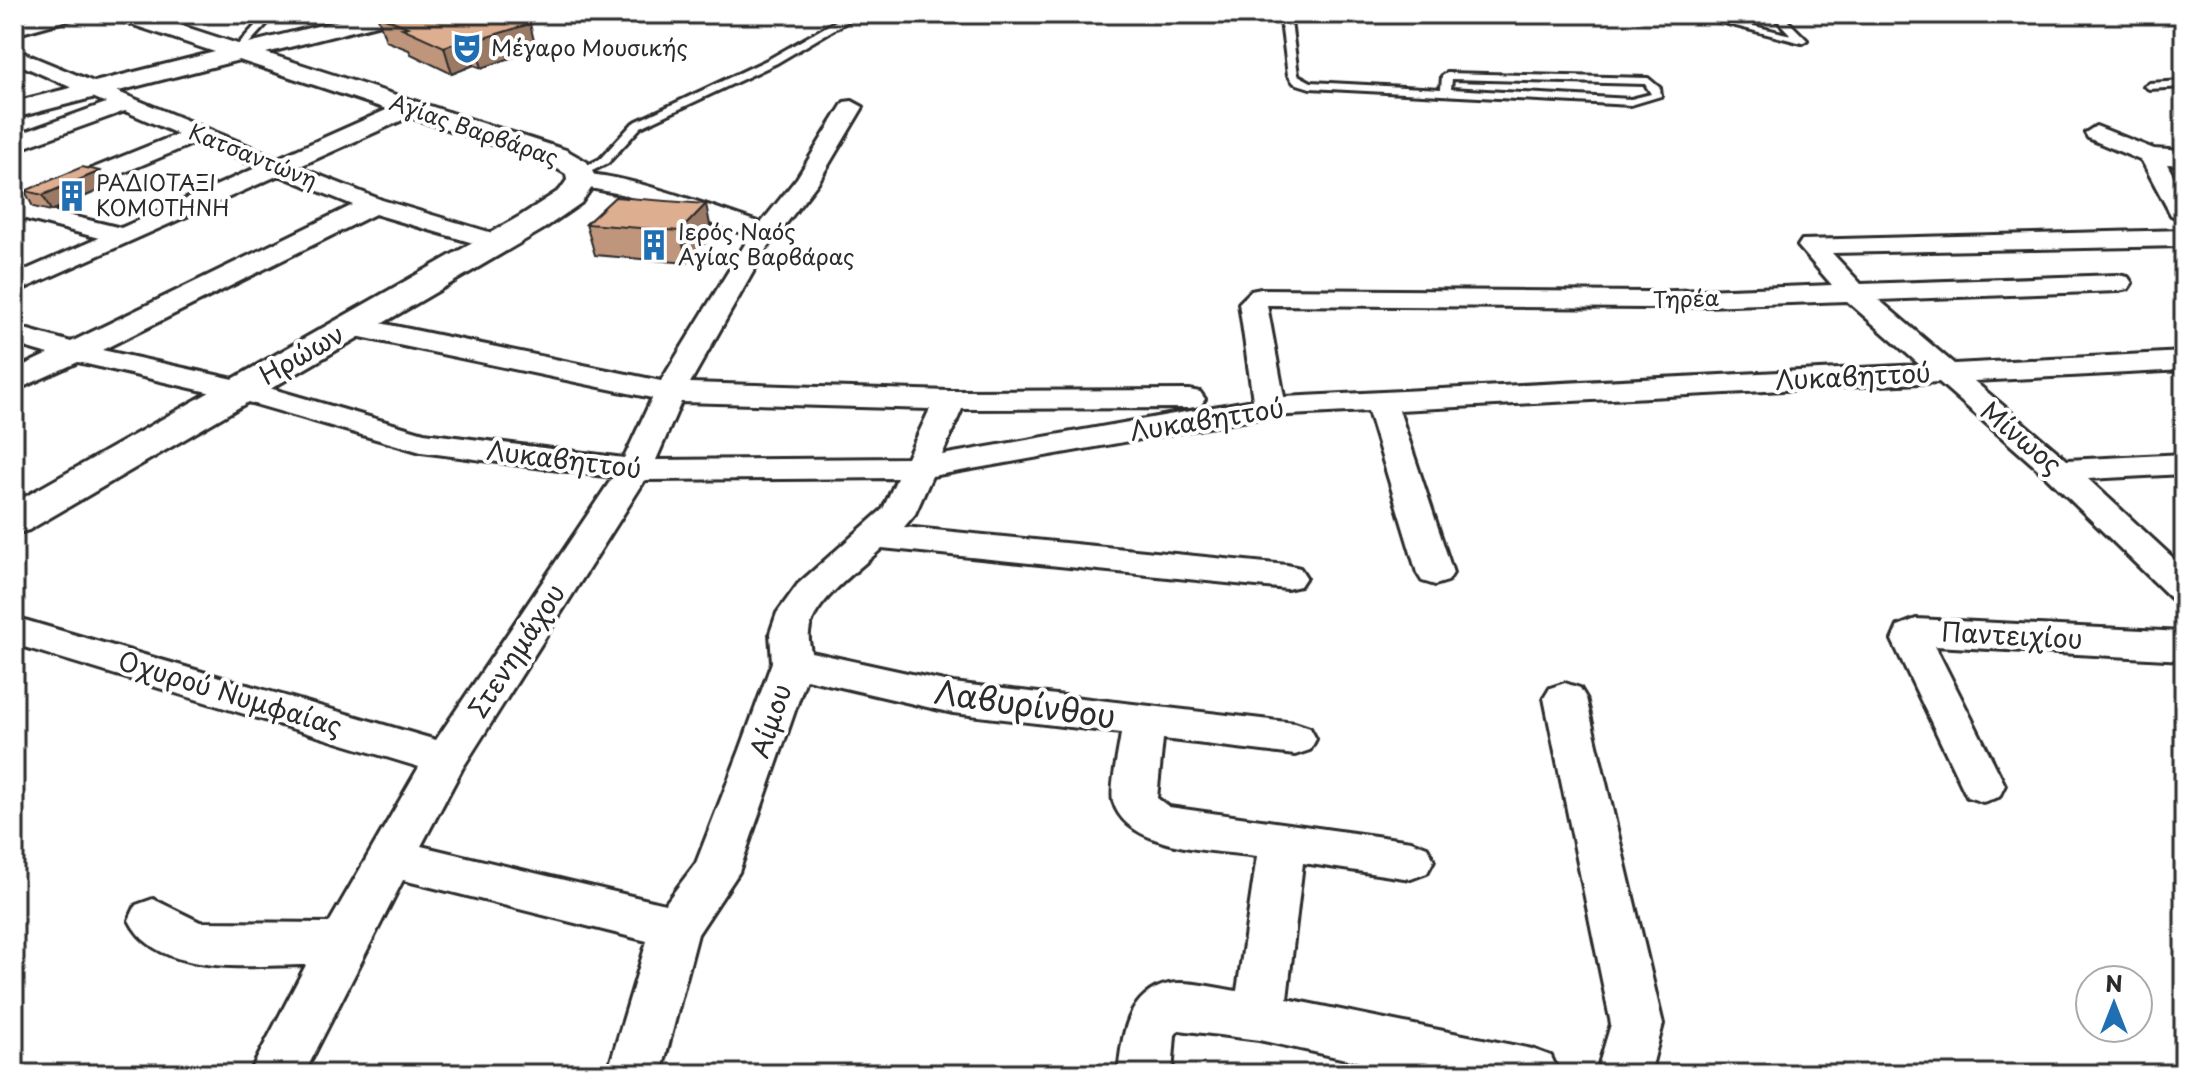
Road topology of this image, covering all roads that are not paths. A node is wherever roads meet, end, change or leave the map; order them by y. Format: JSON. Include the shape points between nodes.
{"nodes":[{"id":1,"x":69,"y":14,"type":"edge"},
{"id":2,"x":123,"y":14,"type":"edge"},
{"id":3,"x":271,"y":14,"type":"edge"},
{"id":4,"x":392,"y":14,"type":"edge"},
{"id":5,"x":855,"y":14,"type":"edge"},
{"id":6,"x":1285,"y":14,"type":"edge"},
{"id":7,"x":1694,"y":14,"type":"edge"},
{"id":8,"x":1776,"y":14,"type":"edge"},
{"id":9,"x":14,"y":29,"type":"edge"},
{"id":10,"x":236,"y":52,"type":"junction"},
{"id":11,"x":18,"y":60,"type":"edge"},
{"id":12,"x":2184,"y":84,"type":"edge"},
{"id":13,"x":2149,"y":86,"type":"dead end"},
{"id":14,"x":94,"y":89,"type":"junction"},
{"id":15,"x":1446,"y":92,"type":"junction"},
{"id":16,"x":125,"y":103,"type":"junction"},
{"id":17,"x":852,"y":107,"type":"dead end"},
{"id":18,"x":410,"y":108,"type":"junction"},
{"id":19,"x":14,"y":110,"type":"edge"},
{"id":20,"x":2096,"y":133,"type":"dead end"},
{"id":21,"x":197,"y":134,"type":"junction"},
{"id":22,"x":14,"y":144,"type":"edge"},
{"id":23,"x":2150,"y":156,"type":"junction"},
{"id":24,"x":2184,"y":158,"type":"edge"},
{"id":25,"x":280,"y":166,"type":"junction"},
{"id":26,"x":581,"y":176,"type":"junction"},
{"id":27,"x":373,"y":205,"type":"junction"},
{"id":28,"x":15,"y":209,"type":"edge"},
{"id":29,"x":2184,"y":214,"type":"edge"},
{"id":30,"x":764,"y":232,"type":"junction"},
{"id":31,"x":123,"y":236,"type":"junction"},
{"id":32,"x":2184,"y":238,"type":"edge"},
{"id":33,"x":497,"y":242,"type":"junction"},
{"id":34,"x":2118,"y":283,"type":"dead end"},
{"id":35,"x":14,"y":285,"type":"edge"},
{"id":36,"x":1853,"y":292,"type":"junction"},
{"id":37,"x":351,"y":326,"type":"junction"},
{"id":38,"x":14,"y":335,"type":"edge"},
{"id":39,"x":73,"y":352,"type":"junction"},
{"id":40,"x":2184,"y":361,"type":"edge"},
{"id":41,"x":1944,"y":373,"type":"junction"},
{"id":42,"x":14,"y":382,"type":"edge"},
{"id":43,"x":241,"y":390,"type":"junction"},
{"id":44,"x":670,"y":392,"type":"junction"},
{"id":45,"x":1189,"y":399,"type":"dead end"},
{"id":46,"x":950,"y":400,"type":"junction"},
{"id":47,"x":1380,"y":400,"type":"junction"},
{"id":48,"x":1270,"y":407,"type":"junction"},
{"id":49,"x":2184,"y":464,"type":"edge"},
{"id":50,"x":922,"y":468,"type":"junction"},
{"id":51,"x":635,"y":470,"type":"junction"},
{"id":52,"x":2059,"y":470,"type":"junction"},
{"id":53,"x":14,"y":521,"type":"edge"},
{"id":54,"x":876,"y":536,"type":"junction"},
{"id":55,"x":2170,"y":560,"type":"edge"},
{"id":56,"x":1435,"y":573,"type":"dead end"},
{"id":57,"x":1287,"y":577,"type":"dead end"},
{"id":58,"x":2184,"y":589,"type":"edge"},
{"id":59,"x":14,"y":630,"type":"edge"},
{"id":60,"x":2184,"y":646,"type":"edge"},
{"id":61,"x":792,"y":662,"type":"junction"},
{"id":62,"x":1565,"y":698,"type":"dead end"},
{"id":63,"x":1144,"y":721,"type":"junction"},
{"id":64,"x":1295,"y":739,"type":"dead end"},
{"id":65,"x":446,"y":759,"type":"junction"},
{"id":66,"x":1983,"y":785,"type":"dead end"},
{"id":67,"x":1282,"y":842,"type":"junction"},
{"id":68,"x":391,"y":858,"type":"junction"},
{"id":69,"x":1411,"y":860,"type":"dead end"},
{"id":70,"x":153,"y":920,"type":"dead end"},
{"id":71,"x":676,"y":927,"type":"junction"},
{"id":72,"x":343,"y":944,"type":"junction"},
{"id":73,"x":1259,"y":1017,"type":"junction"},
{"id":74,"x":276,"y":1074,"type":"edge"},
{"id":75,"x":634,"y":1074,"type":"edge"},
{"id":76,"x":1145,"y":1074,"type":"edge"},
{"id":77,"x":1532,"y":1074,"type":"edge"},
{"id":78,"x":1623,"y":1074,"type":"edge"}],
"edges":[{"from":1,"to":9,"type":"street"},
{"from":2,"to":10,"type":"main road","name":"Αγίας Βαρβάρας"},
{"from":3,"to":10,"type":"lane"},
{"from":4,"to":10,"type":"main road"},
{"from":5,"to":26,"type":"lane","via":[[773,61],[637,125],[604,161]]},
{"from":6,"to":15,"type":"lane","via":[[1298,81]]},
{"from":7,"to":8,"type":"lane","via":[[1802,40]]},
{"from":10,"to":14,"type":"main road"},
{"from":10,"to":18,"type":"main road","name":"Αγίας Βαρβάρας"},
{"from":11,"to":14,"type":"street","name":"Κατσαντώνη"},
{"from":12,"to":13,"type":"lane"},
{"from":14,"to":16,"type":"street","name":"Κατσαντώνη"},
{"from":14,"to":19,"type":"main road"},
{"from":15,"to":15,"type":"lane","via":[[1631,102],[1656,96],[1648,81],[1447,76]]},
{"from":16,"to":21,"type":"street","name":"Κατσαντώνη"},
{"from":16,"to":22,"type":"street"},
{"from":17,"to":30,"type":"street","via":[[807,181]]},
{"from":18,"to":25,"type":"street"},
{"from":18,"to":26,"type":"main road","name":"Αγίας Βαρβάρας","via":[[556,156]]},
{"from":20,"to":23,"type":"street"},
{"from":21,"to":25,"type":"street","name":"Κατσαντώνη"},
{"from":21,"to":28,"type":"street"},
{"from":23,"to":24,"type":"street"},
{"from":23,"to":29,"type":"street"},
{"from":25,"to":27,"type":"street","name":"Κατσαντώνη"},
{"from":25,"to":31,"type":"street"},
{"from":26,"to":30,"type":"street","name":"Αγίας Βαρβάρας"},
{"from":26,"to":33,"type":"main road","name":"Ηρώων","via":[[579,188],[561,204]]},
{"from":27,"to":33,"type":"street","name":"Κατσαντώνη"},
{"from":27,"to":39,"type":"street"},
{"from":28,"to":31,"type":"street"},
{"from":30,"to":44,"type":"street","name":"Στενημάχου"},
{"from":31,"to":35,"type":"street"},
{"from":32,"to":36,"type":"street","name":"Μίνωος","via":[[1811,246]]},
{"from":33,"to":37,"type":"main road","name":"Ηρώων"},
{"from":34,"to":36,"type":"street","name":"Τηρέα"},
{"from":36,"to":41,"type":"street","name":"Μίνωος"},
{"from":36,"to":48,"type":"street","name":"Τηρέα","via":[[1633,300],[1269,296],[1255,299]]},
{"from":37,"to":43,"type":"main road","name":"Ηρώων"},
{"from":37,"to":44,"type":"street"},
{"from":38,"to":39,"type":"street","name":"Λυκαβηττού"},
{"from":39,"to":42,"type":"street"},
{"from":39,"to":43,"type":"street","name":"Λυκαβηττού"},
{"from":40,"to":41,"type":"street","name":"Λυκαβηττού"},
{"from":41,"to":47,"type":"street","name":"Λυκαβηττού"},
{"from":41,"to":52,"type":"street","name":"Μίνωος"},
{"from":43,"to":51,"type":"street","name":"Λυκαβηττού","via":[[421,442]]},
{"from":43,"to":53,"type":"main road","name":"Ηρώων"},
{"from":44,"to":46,"type":"street"},
{"from":44,"to":51,"type":"street","name":"Στενημάχου"},
{"from":45,"to":46,"type":"street"},
{"from":46,"to":50,"type":"street","name":"Αίμου"},
{"from":47,"to":48,"type":"street","name":"Λυκαβηττού"},
{"from":47,"to":56,"type":"street"},
{"from":48,"to":50,"type":"street","name":"Λυκαβηττού"},
{"from":49,"to":52,"type":"street"},
{"from":50,"to":51,"type":"street","name":"Λυκαβηττού"},
{"from":50,"to":54,"type":"street","name":"Αίμου","via":[[898,514]]},
{"from":51,"to":65,"type":"street","name":"Στενημάχου"},
{"from":52,"to":55,"type":"street","name":"Μίνωος"},
{"from":54,"to":57,"type":"street"},
{"from":54,"to":61,"type":"street","name":"Αίμου","via":[[811,593],[796,613],[789,633]]},
{"from":55,"to":58,"type":"street","name":"Μίνωος"},
{"from":59,"to":65,"type":"street","name":"Οχυρού Νυμφαίας"},
{"from":60,"to":66,"type":"street","name":"Παντειχίου","via":[[1916,632],[1912,640]]},
{"from":61,"to":63,"type":"street","name":"Λαβυρίνθου","via":[[953,698]]},
{"from":61,"to":71,"type":"street","name":"Αίμου","via":[[719,867]]},
{"from":62,"to":78,"type":"street","via":[[1637,1024]]},
{"from":63,"to":64,"type":"street"},
{"from":63,"to":67,"type":"street","name":"Λαβυρίνθου","via":[[1135,790],[1147,817],[1168,826]]},
{"from":65,"to":68,"type":"street","name":"Στενημάχου"},
{"from":67,"to":69,"type":"street"},
{"from":67,"to":73,"type":"street"},
{"from":68,"to":71,"type":"street"},
{"from":68,"to":72,"type":"street","name":"Στενημάχου"},
{"from":70,"to":72,"type":"street","via":[[194,943]]},
{"from":71,"to":75,"type":"street","name":"Αίμου"},
{"from":72,"to":74,"type":"street","name":"Στενημάχου"},
{"from":73,"to":76,"type":"street","via":[[1171,1006],[1151,1023]]},
{"from":73,"to":77,"type":"street"}]}
